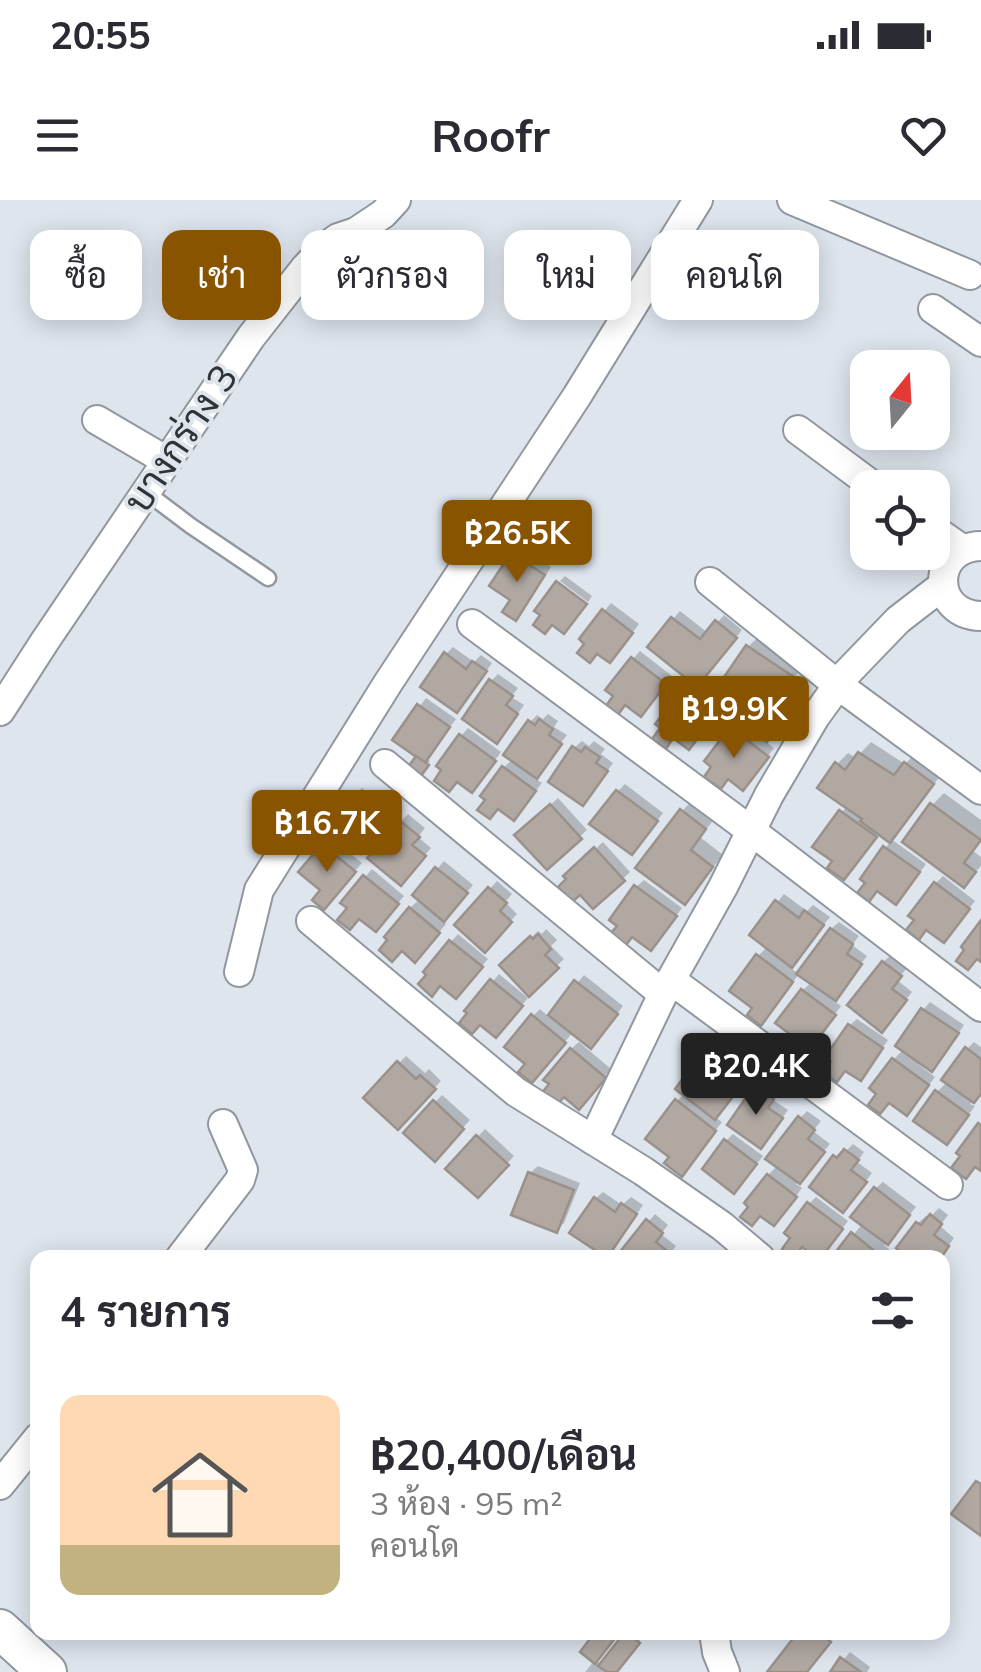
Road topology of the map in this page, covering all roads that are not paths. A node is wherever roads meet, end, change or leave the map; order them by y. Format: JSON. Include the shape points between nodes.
{"nodes":[{"id":1,"x":396,"y":200,"type":"edge"},
{"id":2,"x":698,"y":200,"type":"edge"},
{"id":3,"x":792,"y":200,"type":"edge"},
{"id":4,"x":970,"y":275,"type":"dead end"},
{"id":5,"x":933,"y":309,"type":"dead end"},
{"id":6,"x":981,"y":342,"type":"edge"},
{"id":7,"x":97,"y":420,"type":"dead end"},
{"id":8,"x":798,"y":430,"type":"dead end"},
{"id":9,"x":167,"y":461,"type":"junction"},
{"id":10,"x":852,"y":470,"type":"edge"},
{"id":11,"x":146,"y":492,"type":"junction"},
{"id":12,"x":972,"y":548,"type":"edge"},
{"id":13,"x":268,"y":578,"type":"dead end"},
{"id":14,"x":710,"y":582,"type":"dead end"},
{"id":15,"x":942,"y":586,"type":"junction"},
{"id":16,"x":981,"y":616,"type":"edge"},
{"id":17,"x":472,"y":624,"type":"dead end"},
{"id":18,"x":838,"y":686,"type":"junction"},
{"id":19,"x":0,"y":711,"type":"edge"},
{"id":20,"x":385,"y":764,"type":"dead end"},
{"id":21,"x":981,"y":790,"type":"edge"},
{"id":22,"x":750,"y":830,"type":"junction"},
{"id":23,"x":312,"y":922,"type":"dead end"},
{"id":24,"x":239,"y":972,"type":"dead end"},
{"id":25,"x":667,"y":987,"type":"junction"},
{"id":26,"x":981,"y":1007,"type":"edge"},
{"id":27,"x":223,"y":1124,"type":"dead end"},
{"id":28,"x":593,"y":1140,"type":"junction"},
{"id":29,"x":948,"y":1185,"type":"dead end"},
{"id":30,"x":186,"y":1250,"type":"edge"},
{"id":31,"x":750,"y":1250,"type":"edge"},
{"id":32,"x":30,"y":1448,"type":"edge"},
{"id":33,"x":0,"y":1484,"type":"edge"},
{"id":34,"x":0,"y":1629,"type":"edge"},
{"id":35,"x":716,"y":1640,"type":"edge"},
{"id":36,"x":40,"y":1669,"type":"edge"},
{"id":37,"x":726,"y":1672,"type":"edge"}],
"edges":[{"from":1,"to":9,"type":"street","name":"บางกร่าง 3","via":[[305,268]]},
{"from":2,"to":24,"type":"street","via":[[259,890]]},
{"from":3,"to":4,"type":"street"},
{"from":5,"to":6,"type":"street"},
{"from":7,"to":9,"type":"street"},
{"from":8,"to":10,"type":"street"},
{"from":9,"to":11,"type":"street","name":"บางกร่าง 3"},
{"from":11,"to":13,"type":"lane"},
{"from":11,"to":19,"type":"street","name":"บางกร่าง 3"},
{"from":12,"to":15,"type":"street","via":[[950,558]]},
{"from":14,"to":18,"type":"street"},
{"from":15,"to":16,"type":"street","via":[[960,612]]},
{"from":15,"to":18,"type":"street","via":[[898,620]]},
{"from":17,"to":22,"type":"street"},
{"from":18,"to":21,"type":"street"},
{"from":18,"to":22,"type":"street"},
{"from":20,"to":25,"type":"street"},
{"from":22,"to":25,"type":"street"},
{"from":22,"to":26,"type":"street"},
{"from":23,"to":28,"type":"street","via":[[516,1092]]},
{"from":25,"to":28,"type":"street"},
{"from":25,"to":29,"type":"street"},
{"from":27,"to":30,"type":"street","via":[[243,1170]]},
{"from":28,"to":31,"type":"street"},
{"from":32,"to":33,"type":"street"},
{"from":34,"to":36,"type":"main road"},
{"from":35,"to":37,"type":"street"}]}
